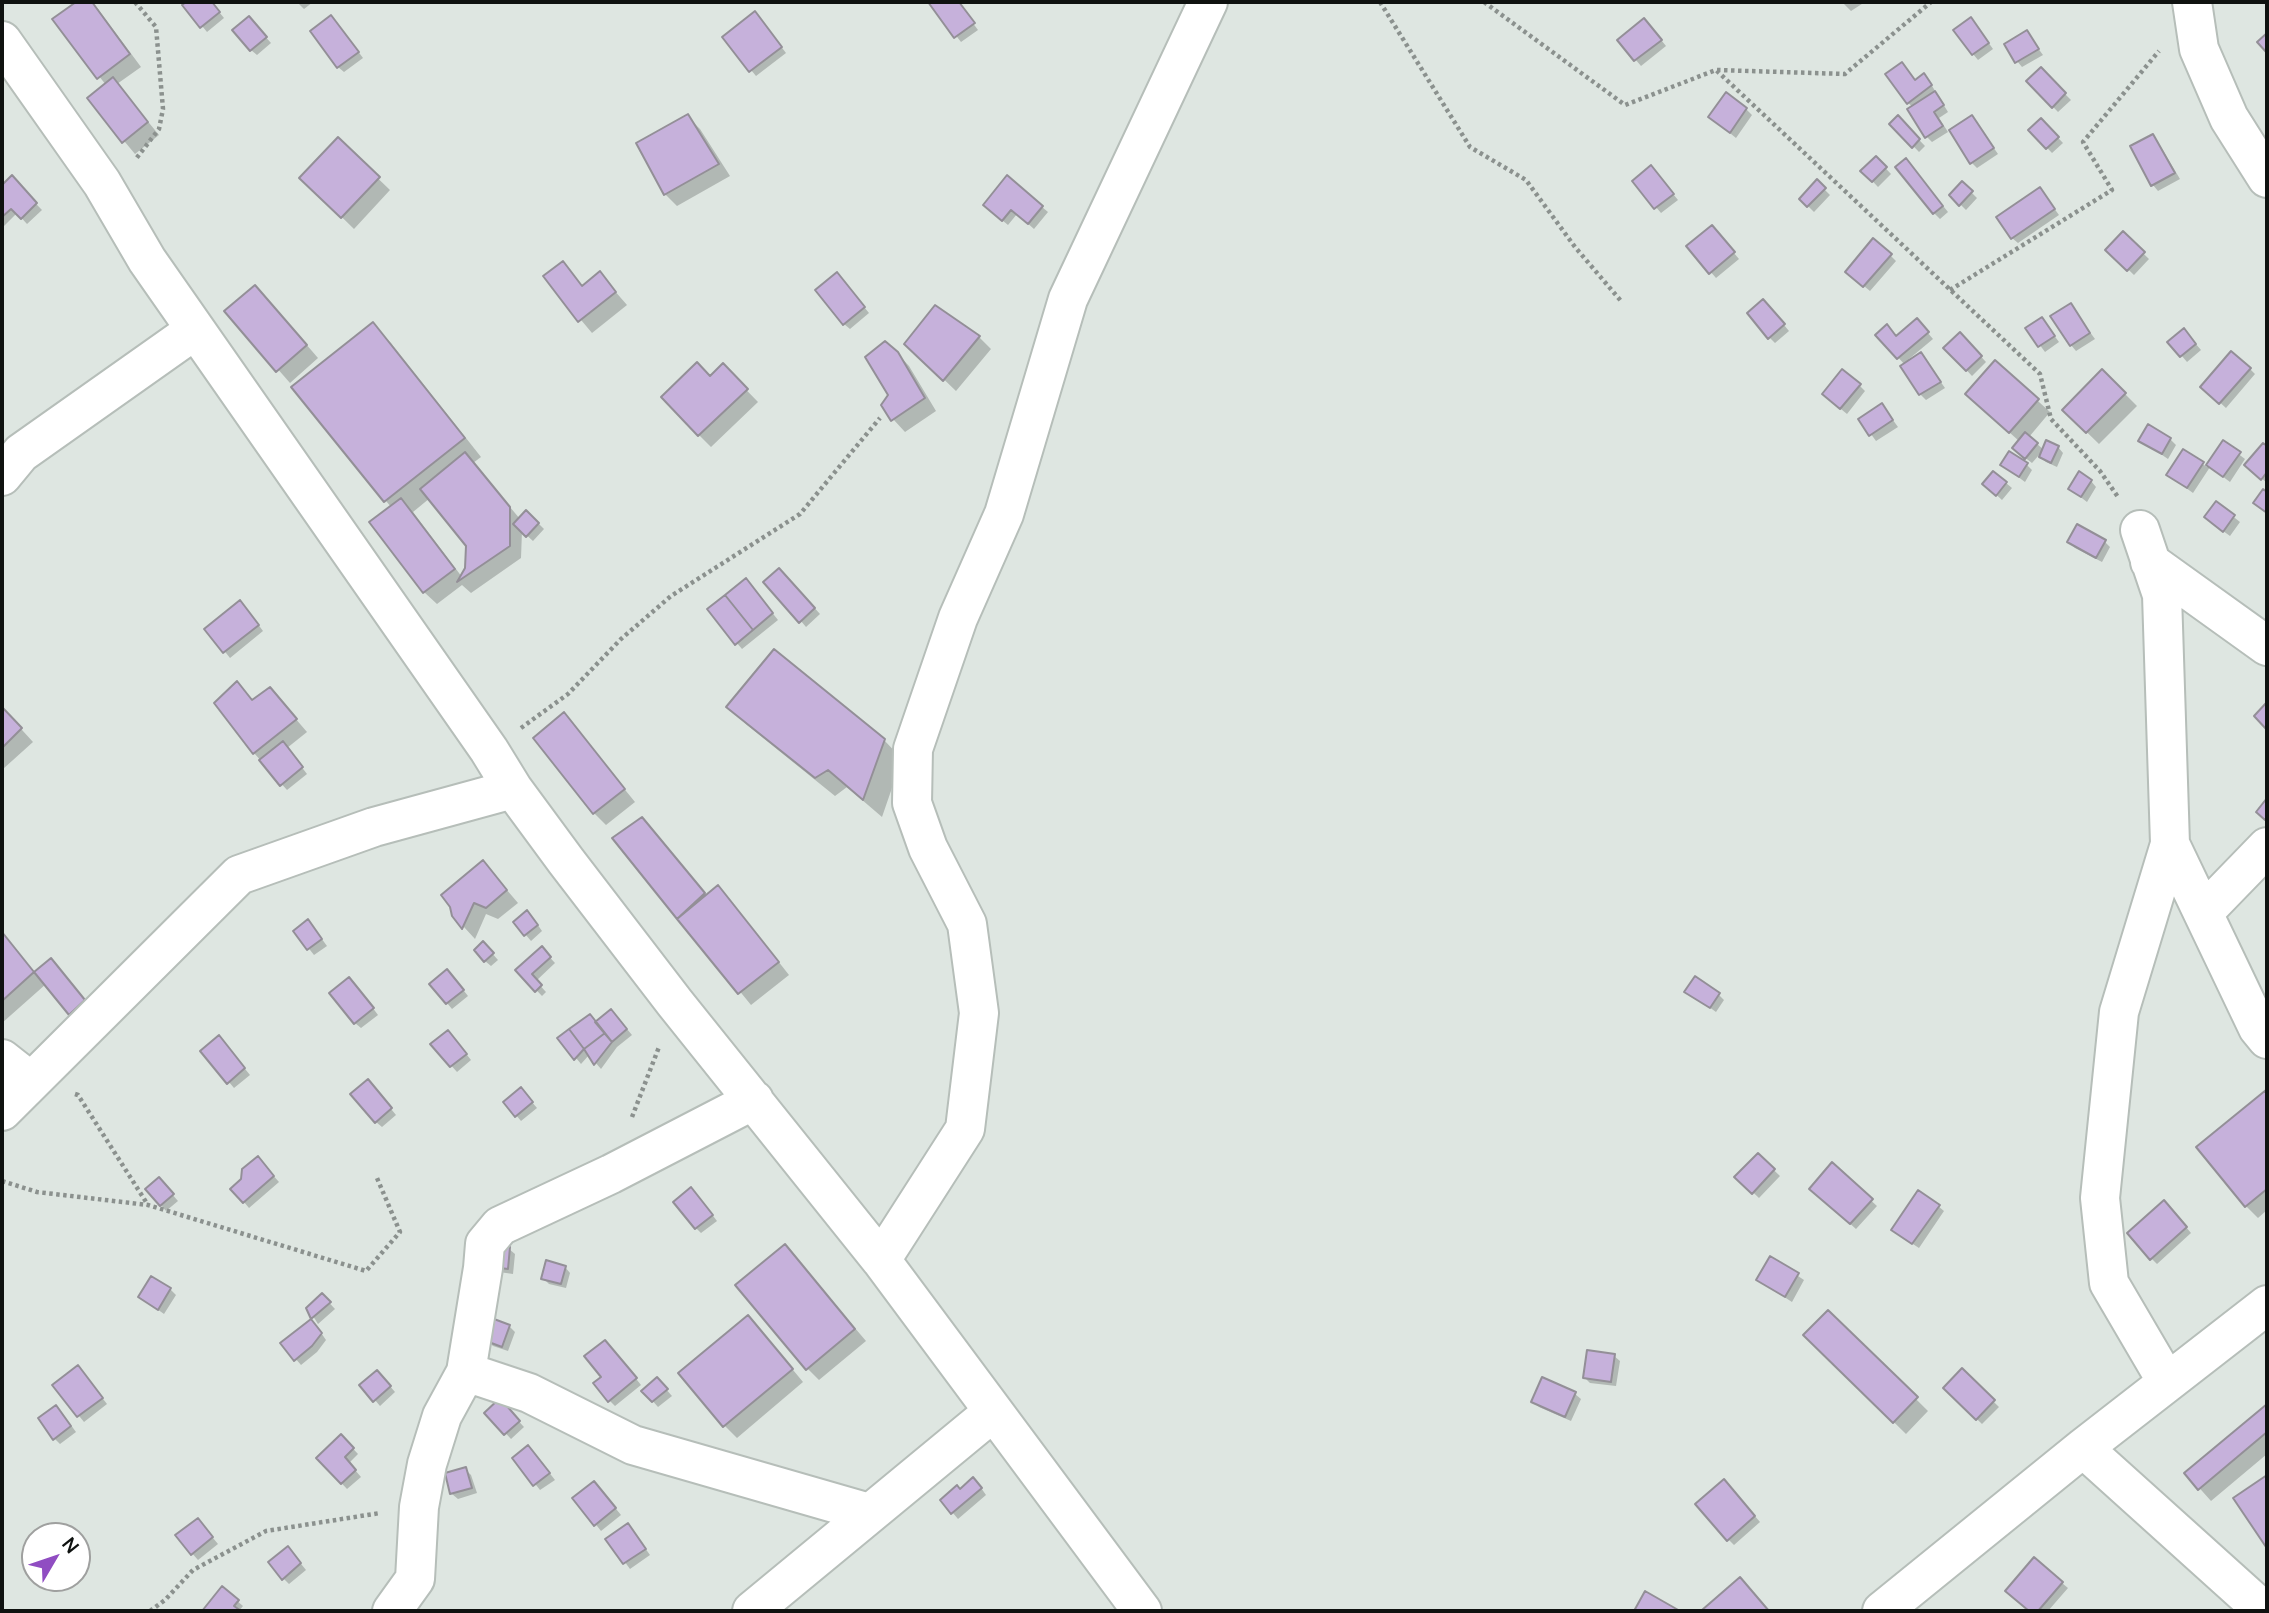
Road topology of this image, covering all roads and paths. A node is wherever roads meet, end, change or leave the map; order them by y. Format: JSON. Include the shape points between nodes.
{"nodes":[{"id":1,"x":135,"y":2,"type":"edge"},
{"id":2,"x":1208,"y":2,"type":"edge"},
{"id":3,"x":1380,"y":2,"type":"edge"},
{"id":4,"x":1484,"y":2,"type":"edge"},
{"id":5,"x":1931,"y":2,"type":"edge"},
{"id":6,"x":2193,"y":6,"type":"edge"},
{"id":7,"x":2,"y":41,"type":"edge"},
{"id":8,"x":1716,"y":70,"type":"junction"},
{"id":9,"x":131,"y":165,"type":"dead end"},
{"id":10,"x":2267,"y":178,"type":"edge"},
{"id":11,"x":1950,"y":290,"type":"junction"},
{"id":12,"x":1621,"y":301,"type":"dead end"},
{"id":13,"x":195,"y":330,"type":"junction"},
{"id":14,"x":880,"y":418,"type":"dead end"},
{"id":15,"x":2,"y":476,"type":"edge"},
{"id":16,"x":2145,"y":546,"type":"junction"},
{"id":17,"x":2267,"y":646,"type":"edge"},
{"id":18,"x":489,"y":750,"type":"junction"},
{"id":19,"x":513,"y":789,"type":"junction"},
{"id":20,"x":2170,"y":844,"type":"junction"},
{"id":21,"x":2267,"y":847,"type":"edge"},
{"id":22,"x":2203,"y":914,"type":"junction"},
{"id":23,"x":675,"y":1003,"type":"junction"},
{"id":24,"x":2267,"y":1039,"type":"edge"},
{"id":25,"x":16,"y":1070,"type":"edge"},
{"id":26,"x":754,"y":1100,"type":"junction"},
{"id":27,"x":2,"y":1111,"type":"edge"},
{"id":28,"x":611,"y":1174,"type":"junction"},
{"id":29,"x":377,"y":1178,"type":"dead end"},
{"id":30,"x":2,"y":1181,"type":"edge"},
{"id":31,"x":148,"y":1205,"type":"junction"},
{"id":32,"x":881,"y":1260,"type":"junction"},
{"id":33,"x":2267,"y":1305,"type":"edge"},
{"id":34,"x":466,"y":1372,"type":"junction"},
{"id":35,"x":2167,"y":1382,"type":"junction"},
{"id":36,"x":993,"y":1412,"type":"junction"},
{"id":37,"x":2083,"y":1448,"type":"junction"},
{"id":38,"x":419,"y":1507,"type":"junction"},
{"id":39,"x":869,"y":1513,"type":"junction"},
{"id":40,"x":150,"y":1611,"type":"edge"},
{"id":41,"x":392,"y":1611,"type":"edge"},
{"id":42,"x":752,"y":1611,"type":"edge"},
{"id":43,"x":1142,"y":1611,"type":"edge"},
{"id":44,"x":1882,"y":1611,"type":"edge"},
{"id":45,"x":2264,"y":1611,"type":"edge"}],
"edges":[{"from":1,"to":9,"type":"path","via":[[156,27],[163,108],[159,130]]},
{"from":2,"to":32,"type":"street","via":[[1068,299],[1004,514],[958,618],[913,749],[912,803],[928,848],[967,924],[979,1013],[965,1129]]},
{"from":3,"to":12,"type":"path","via":[[1470,147],[1526,180]]},
{"from":4,"to":8,"type":"path","via":[[1625,105]]},
{"from":5,"to":8,"type":"path","via":[[1845,74]]},
{"from":6,"to":10,"type":"street","via":[[2199,49],[2229,118]]},
{"from":6,"to":11,"type":"path","via":[[2084,142],[2112,190]]},
{"from":7,"to":13,"type":"street","via":[[102,183]]},
{"from":8,"to":11,"type":"path"},
{"from":11,"to":16,"type":"path","via":[[2040,374],[2051,419],[2100,471]]},
{"from":13,"to":15,"type":"street","via":[[22,453]]},
{"from":13,"to":18,"type":"street"},
{"from":14,"to":18,"type":"path","via":[[800,514],[671,596],[568,694]]},
{"from":16,"to":17,"type":"street"},
{"from":16,"to":20,"type":"street","via":[[2162,595]]},
{"from":18,"to":19,"type":"street"},
{"from":19,"to":23,"type":"street"},
{"from":19,"to":25,"type":"street","via":[[374,827],[239,875]]},
{"from":20,"to":22,"type":"street"},
{"from":20,"to":35,"type":"street","via":[[2119,1012],[2100,1198],[2109,1283]]},
{"from":21,"to":22,"type":"street"},
{"from":22,"to":24,"type":"street"},
{"from":23,"to":26,"type":"street"},
{"from":23,"to":28,"type":"path"},
{"from":25,"to":27,"type":"street"},
{"from":25,"to":31,"type":"path","via":[[78,1095]]},
{"from":26,"to":28,"type":"street"},
{"from":26,"to":32,"type":"street"},
{"from":28,"to":34,"type":"street","via":[[500,1226],[485,1244]]},
{"from":29,"to":31,"type":"path","via":[[400,1231],[366,1271]]},
{"from":30,"to":31,"type":"path","via":[[37,1192]]},
{"from":32,"to":36,"type":"street"},
{"from":33,"to":35,"type":"street"},
{"from":34,"to":38,"type":"street","via":[[442,1416]]},
{"from":34,"to":39,"type":"street","via":[[528,1393],[633,1445]]},
{"from":35,"to":37,"type":"street"},
{"from":36,"to":39,"type":"street"},
{"from":36,"to":43,"type":"street"},
{"from":37,"to":44,"type":"street"},
{"from":37,"to":45,"type":"street"},
{"from":38,"to":40,"type":"path","via":[[266,1531],[193,1570]]},
{"from":38,"to":41,"type":"street","via":[[415,1579]]},
{"from":39,"to":42,"type":"street"}]}
